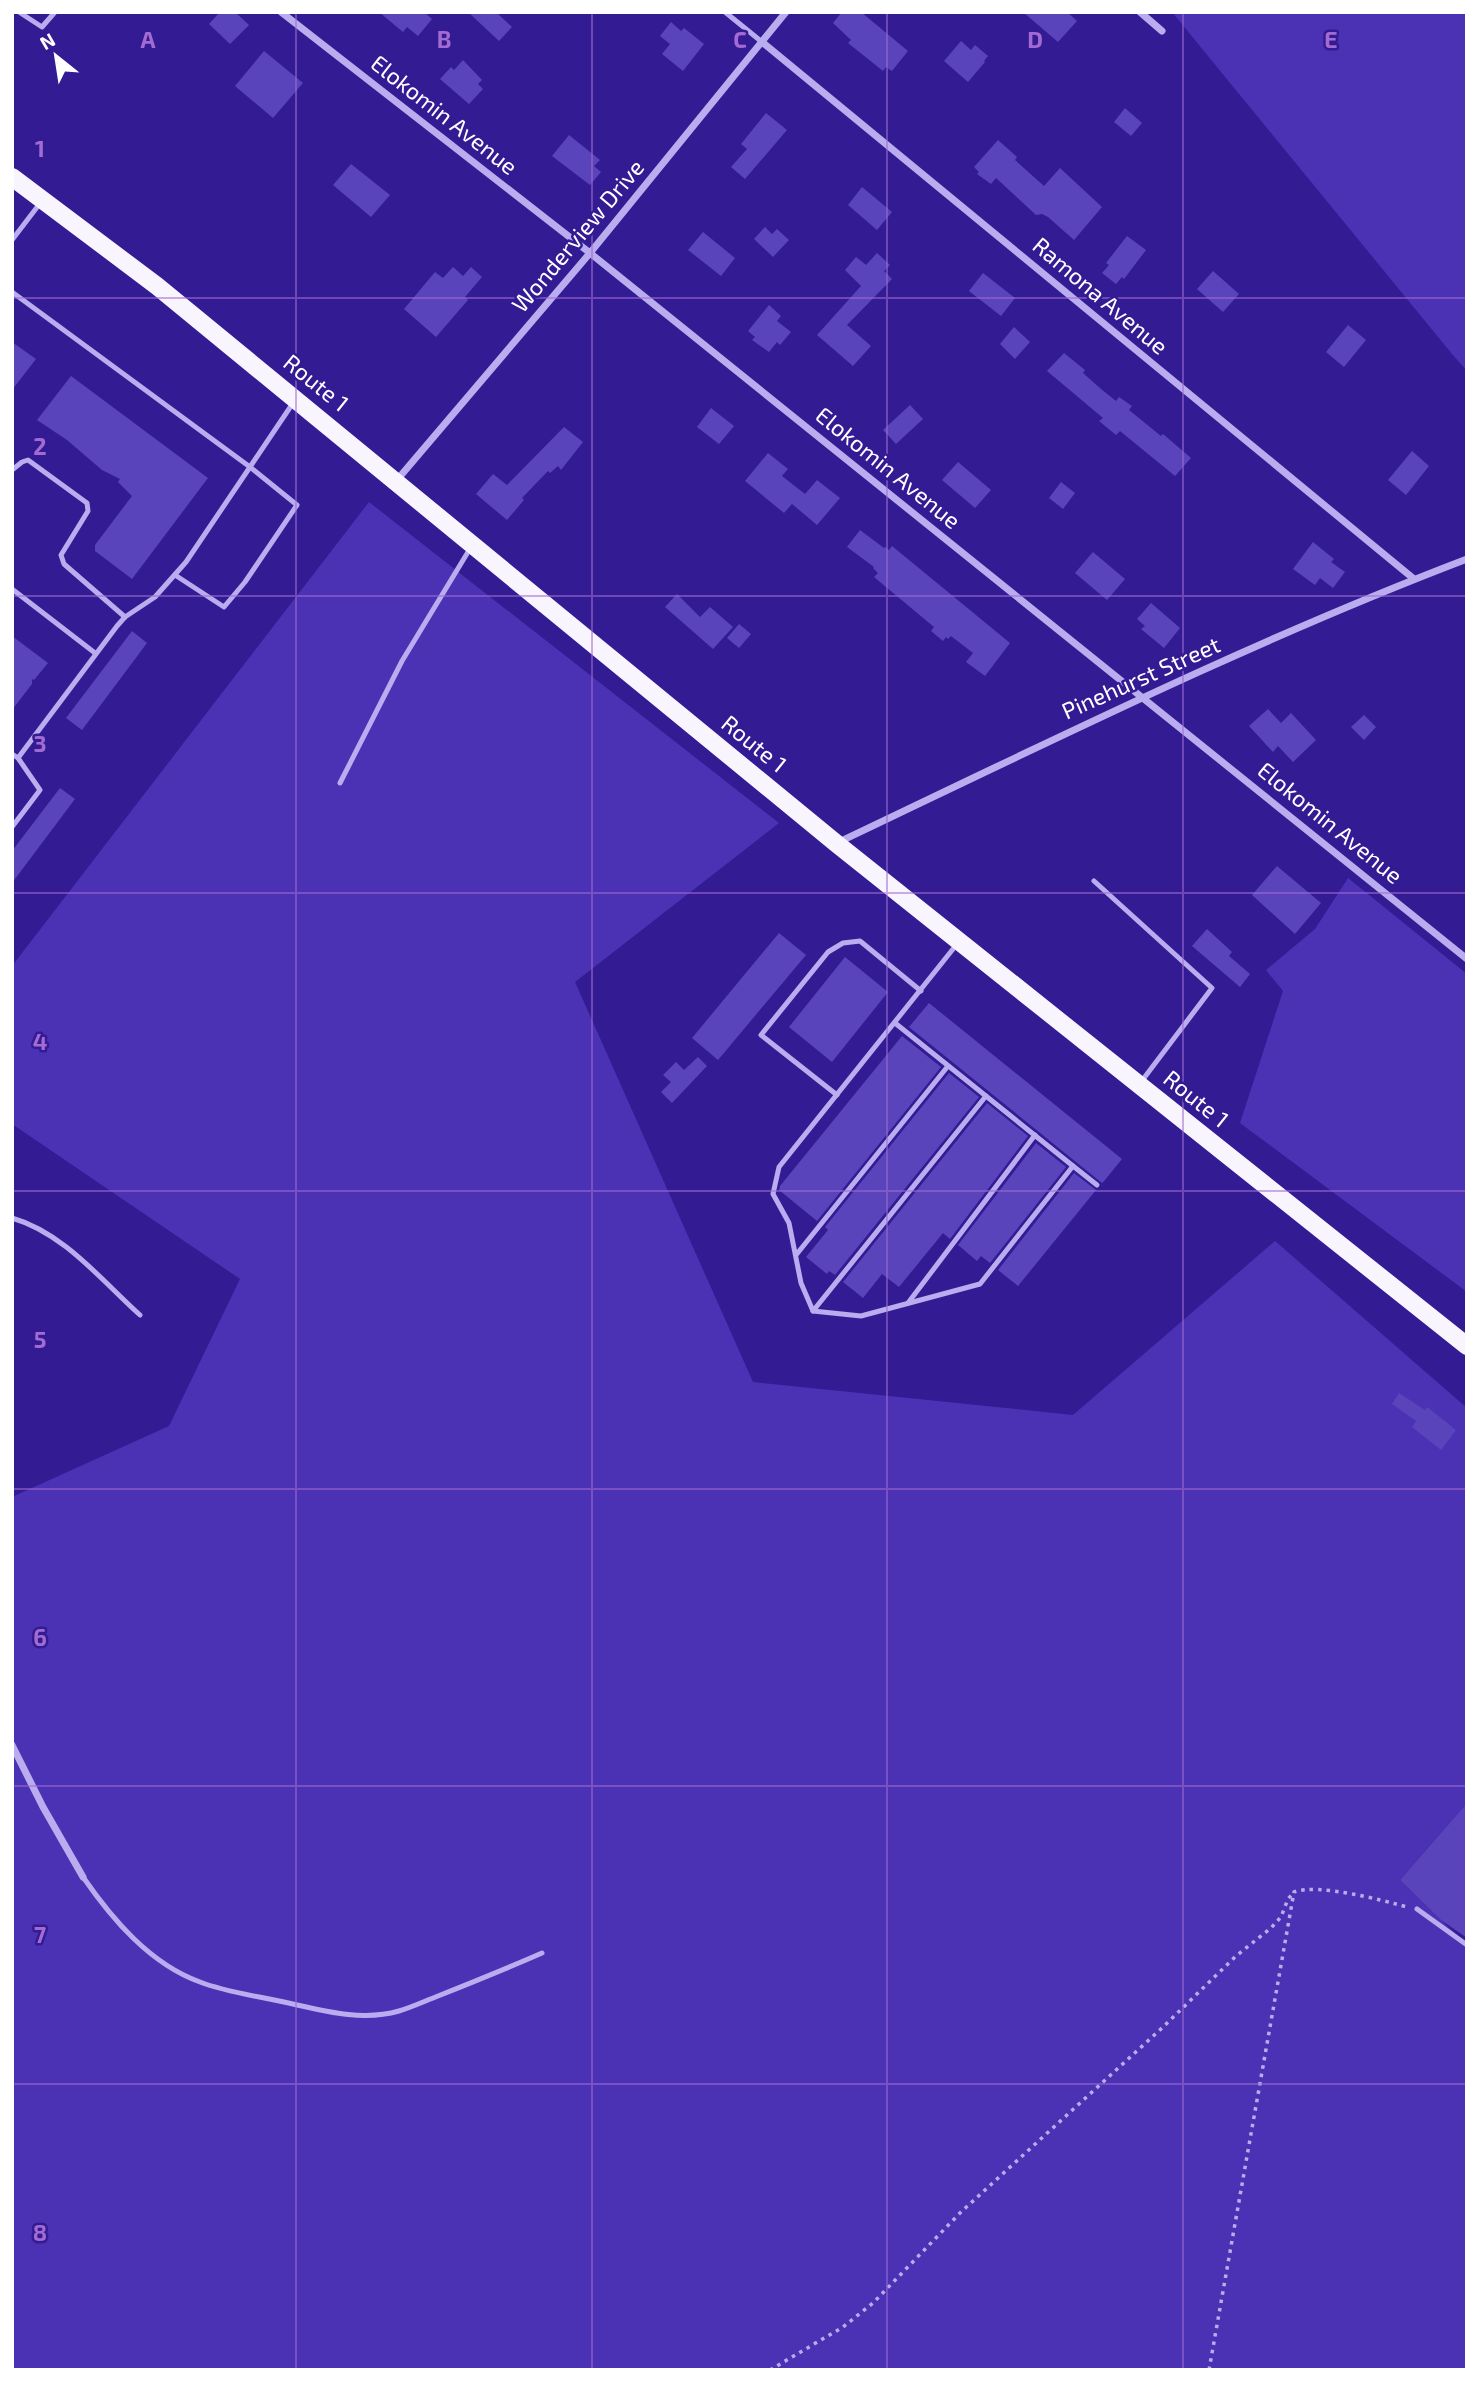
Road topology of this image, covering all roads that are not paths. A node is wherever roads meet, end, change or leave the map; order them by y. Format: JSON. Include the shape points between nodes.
{"nodes":[{"id":1,"x":19,"y":12,"type":"edge"},
{"id":2,"x":55,"y":12,"type":"edge"},
{"id":3,"x":281,"y":12,"type":"edge"},
{"id":4,"x":726,"y":12,"type":"edge"},
{"id":5,"x":786,"y":12,"type":"edge"},
{"id":6,"x":1140,"y":12,"type":"edge"},
{"id":7,"x":1162,"y":31,"type":"dead end"},
{"id":8,"x":762,"y":42,"type":"junction"},
{"id":9,"x":12,"y":177,"type":"edge"},
{"id":10,"x":43,"y":200,"type":"junction"},
{"id":11,"x":12,"y":240,"type":"edge"},
{"id":12,"x":590,"y":253,"type":"junction"},
{"id":13,"x":12,"y":292,"type":"edge"},
{"id":14,"x":296,"y":398,"type":"junction"},
{"id":15,"x":250,"y":467,"type":"junction"},
{"id":16,"x":12,"y":470,"type":"edge"},
{"id":17,"x":397,"y":481,"type":"junction"},
{"id":18,"x":473,"y":545,"type":"junction"},
{"id":19,"x":1467,"y":559,"type":"edge"},
{"id":20,"x":175,"y":575,"type":"junction"},
{"id":21,"x":1414,"y":579,"type":"junction"},
{"id":22,"x":12,"y":589,"type":"edge"},
{"id":23,"x":125,"y":617,"type":"junction"},
{"id":24,"x":95,"y":653,"type":"junction"},
{"id":25,"x":1143,"y":697,"type":"junction"},
{"id":26,"x":12,"y":754,"type":"edge"},
{"id":27,"x":18,"y":758,"type":"junction"},
{"id":28,"x":340,"y":783,"type":"dead end"},
{"id":29,"x":12,"y":827,"type":"edge"},
{"id":30,"x":837,"y":844,"type":"junction"},
{"id":31,"x":1094,"y":881,"type":"dead end"},
{"id":32,"x":959,"y":941,"type":"junction"},
{"id":33,"x":1467,"y":959,"type":"edge"},
{"id":34,"x":920,"y":991,"type":"junction"},
{"id":35,"x":895,"y":1023,"type":"junction"},
{"id":36,"x":948,"y":1066,"type":"junction"},
{"id":37,"x":1139,"y":1085,"type":"junction"},
{"id":38,"x":837,"y":1095,"type":"junction"},
{"id":39,"x":986,"y":1096,"type":"junction"},
{"id":40,"x":1035,"y":1135,"type":"junction"},
{"id":41,"x":1073,"y":1166,"type":"junction"},
{"id":42,"x":1097,"y":1185,"type":"dead end"},
{"id":43,"x":12,"y":1218,"type":"edge"},
{"id":44,"x":796,"y":1255,"type":"junction"},
{"id":45,"x":908,"y":1303,"type":"junction"},
{"id":46,"x":813,"y":1311,"type":"junction"},
{"id":47,"x":140,"y":1315,"type":"dead end"},
{"id":48,"x":1464,"y":1338,"type":"edge"},
{"id":49,"x":12,"y":1745,"type":"edge"},
{"id":50,"x":83,"y":1877,"type":"joint"},
{"id":51,"x":1417,"y":1909,"type":"road end"},
{"id":52,"x":1467,"y":1945,"type":"edge"},
{"id":53,"x":542,"y":1952,"type":"dead end"}],
"edges":[{"from":1,"to":2,"type":"lane","via":[[42,27]]},
{"from":3,"to":12,"type":"street","name":"Elokomin Avenue"},
{"from":4,"to":8,"type":"lane"},
{"from":5,"to":8,"type":"street","name":"Wonderview Drive"},
{"from":6,"to":7,"type":"street"},
{"from":8,"to":12,"type":"street","name":"Wonderview Drive"},
{"from":8,"to":21,"type":"street","name":"Ramona Avenue"},
{"from":9,"to":10,"type":"main road","name":"Route 1"},
{"from":10,"to":11,"type":"lane"},
{"from":10,"to":14,"type":"main road","name":"Route 1"},
{"from":12,"to":17,"type":"street","name":"Wonderview Drive"},
{"from":12,"to":25,"type":"street","name":"Elokomin Avenue"},
{"from":13,"to":15,"type":"lane"},
{"from":14,"to":15,"type":"lane"},
{"from":14,"to":17,"type":"main road","name":"Route 1"},
{"from":15,"to":20,"type":"lane"},
{"from":15,"to":20,"type":"lane","via":[[297,505],[245,582],[224,607]]},
{"from":16,"to":23,"type":"lane","via":[[28,460],[87,503],[88,511],[61,555],[64,564]]},
{"from":17,"to":18,"type":"main road","name":"Route 1"},
{"from":18,"to":28,"type":"lane","via":[[402,661]]},
{"from":18,"to":30,"type":"main road","name":"Route 1"},
{"from":19,"to":21,"type":"street","name":"Pinehurst Street"},
{"from":20,"to":23,"type":"lane","via":[[155,597]]},
{"from":21,"to":25,"type":"street","name":"Pinehurst Street"},
{"from":22,"to":24,"type":"lane"},
{"from":23,"to":24,"type":"lane"},
{"from":24,"to":27,"type":"lane"},
{"from":25,"to":30,"type":"street","name":"Pinehurst Street"},
{"from":25,"to":33,"type":"street","name":"Elokomin Avenue"},
{"from":26,"to":27,"type":"lane"},
{"from":27,"to":29,"type":"lane","via":[[40,790]]},
{"from":30,"to":32,"type":"main road","name":"Route 1"},
{"from":31,"to":37,"type":"lane","via":[[1212,988]]},
{"from":32,"to":34,"type":"lane"},
{"from":32,"to":37,"type":"main road","name":"Route 1"},
{"from":34,"to":35,"type":"lane"},
{"from":34,"to":38,"type":"lane","via":[[860,941],[843,943],[828,952],[761,1035]]},
{"from":35,"to":36,"type":"lane"},
{"from":35,"to":38,"type":"lane"},
{"from":36,"to":39,"type":"lane"},
{"from":36,"to":44,"type":"lane"},
{"from":37,"to":48,"type":"main road","name":"Route 1"},
{"from":38,"to":44,"type":"lane","via":[[779,1167],[773,1194],[789,1223]]},
{"from":39,"to":40,"type":"lane"},
{"from":39,"to":46,"type":"lane"},
{"from":40,"to":41,"type":"lane"},
{"from":40,"to":45,"type":"lane"},
{"from":41,"to":42,"type":"lane"},
{"from":41,"to":45,"type":"lane","via":[[980,1284]]},
{"from":43,"to":47,"type":"lane","via":[[62,1243]]},
{"from":44,"to":46,"type":"lane"},
{"from":45,"to":46,"type":"lane","via":[[861,1316]]},
{"from":49,"to":50,"type":"street"},
{"from":50,"to":53,"type":"lane","via":[[123,1928],[176,1970],[201,1983],[336,2014],[397,2011]]},
{"from":51,"to":52,"type":"lane"}]}
